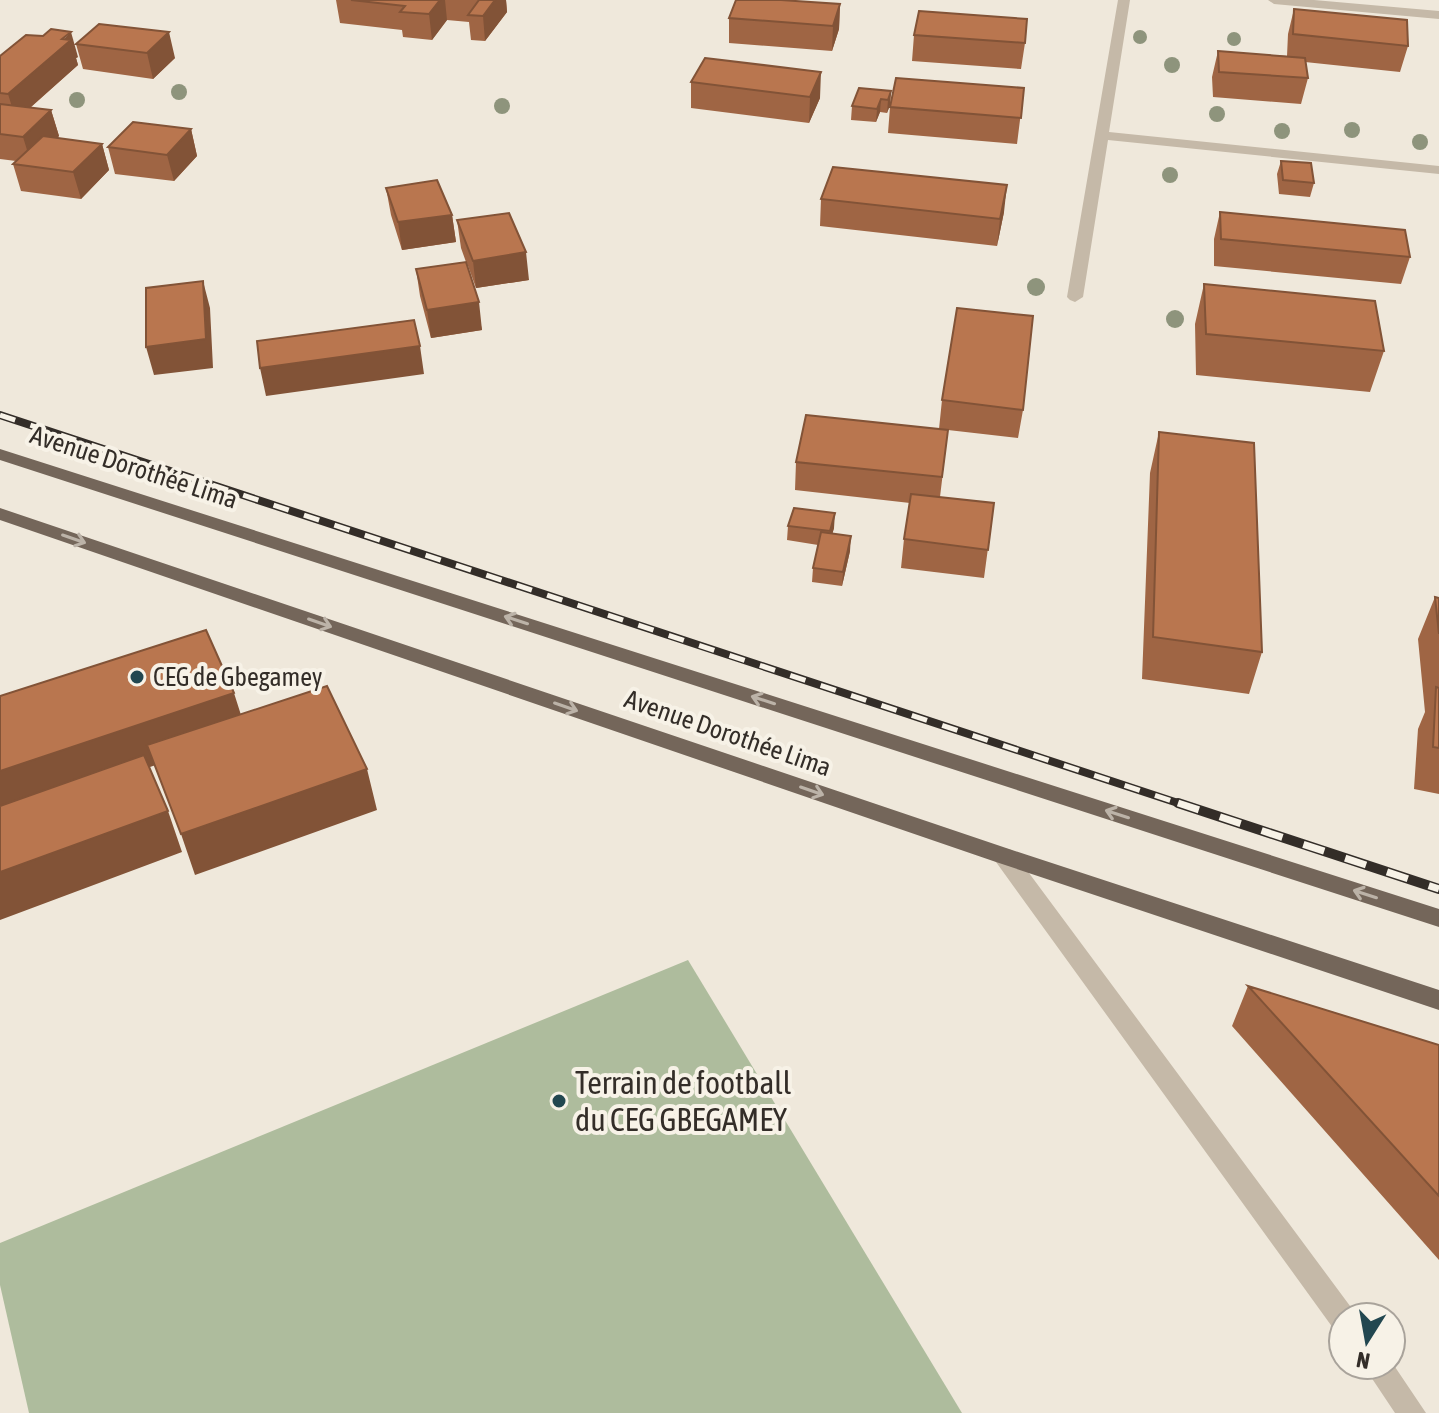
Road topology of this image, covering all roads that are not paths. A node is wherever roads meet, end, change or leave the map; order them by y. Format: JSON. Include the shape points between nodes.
{"nodes":[{"id":1,"x":1124,"y":0,"type":"edge"},
{"id":2,"x":1274,"y":0,"type":"edge"},
{"id":3,"x":1439,"y":15,"type":"edge"},
{"id":4,"x":1102,"y":135,"type":"junction"},
{"id":5,"x":1439,"y":170,"type":"edge"},
{"id":6,"x":1075,"y":297,"type":"dead end"},
{"id":7,"x":0,"y":454,"type":"edge"},
{"id":8,"x":0,"y":514,"type":"edge"},
{"id":9,"x":1004,"y":856,"type":"junction"},
{"id":10,"x":1439,"y":918,"type":"edge"},
{"id":11,"x":1439,"y":1000,"type":"edge"},
{"id":12,"x":1330,"y":1301,"type":"edge"},
{"id":13,"x":1389,"y":1381,"type":"edge"},
{"id":14,"x":1412,"y":1413,"type":"edge"}],
"edges":[{"from":1,"to":4,"type":"street"},
{"from":2,"to":3,"type":"street"},
{"from":4,"to":5,"type":"street"},
{"from":4,"to":6,"type":"street"},
{"from":10,"to":7,"type":"main road","name":"Avenue Dorothée Lima","one_way":true},
{"from":8,"to":9,"type":"main road","name":"Avenue Dorothée Lima","one_way":true},
{"from":9,"to":11,"type":"main road","name":"Avenue Dorothée Lima"},
{"from":9,"to":12,"type":"street"},
{"from":13,"to":14,"type":"street"}]}
